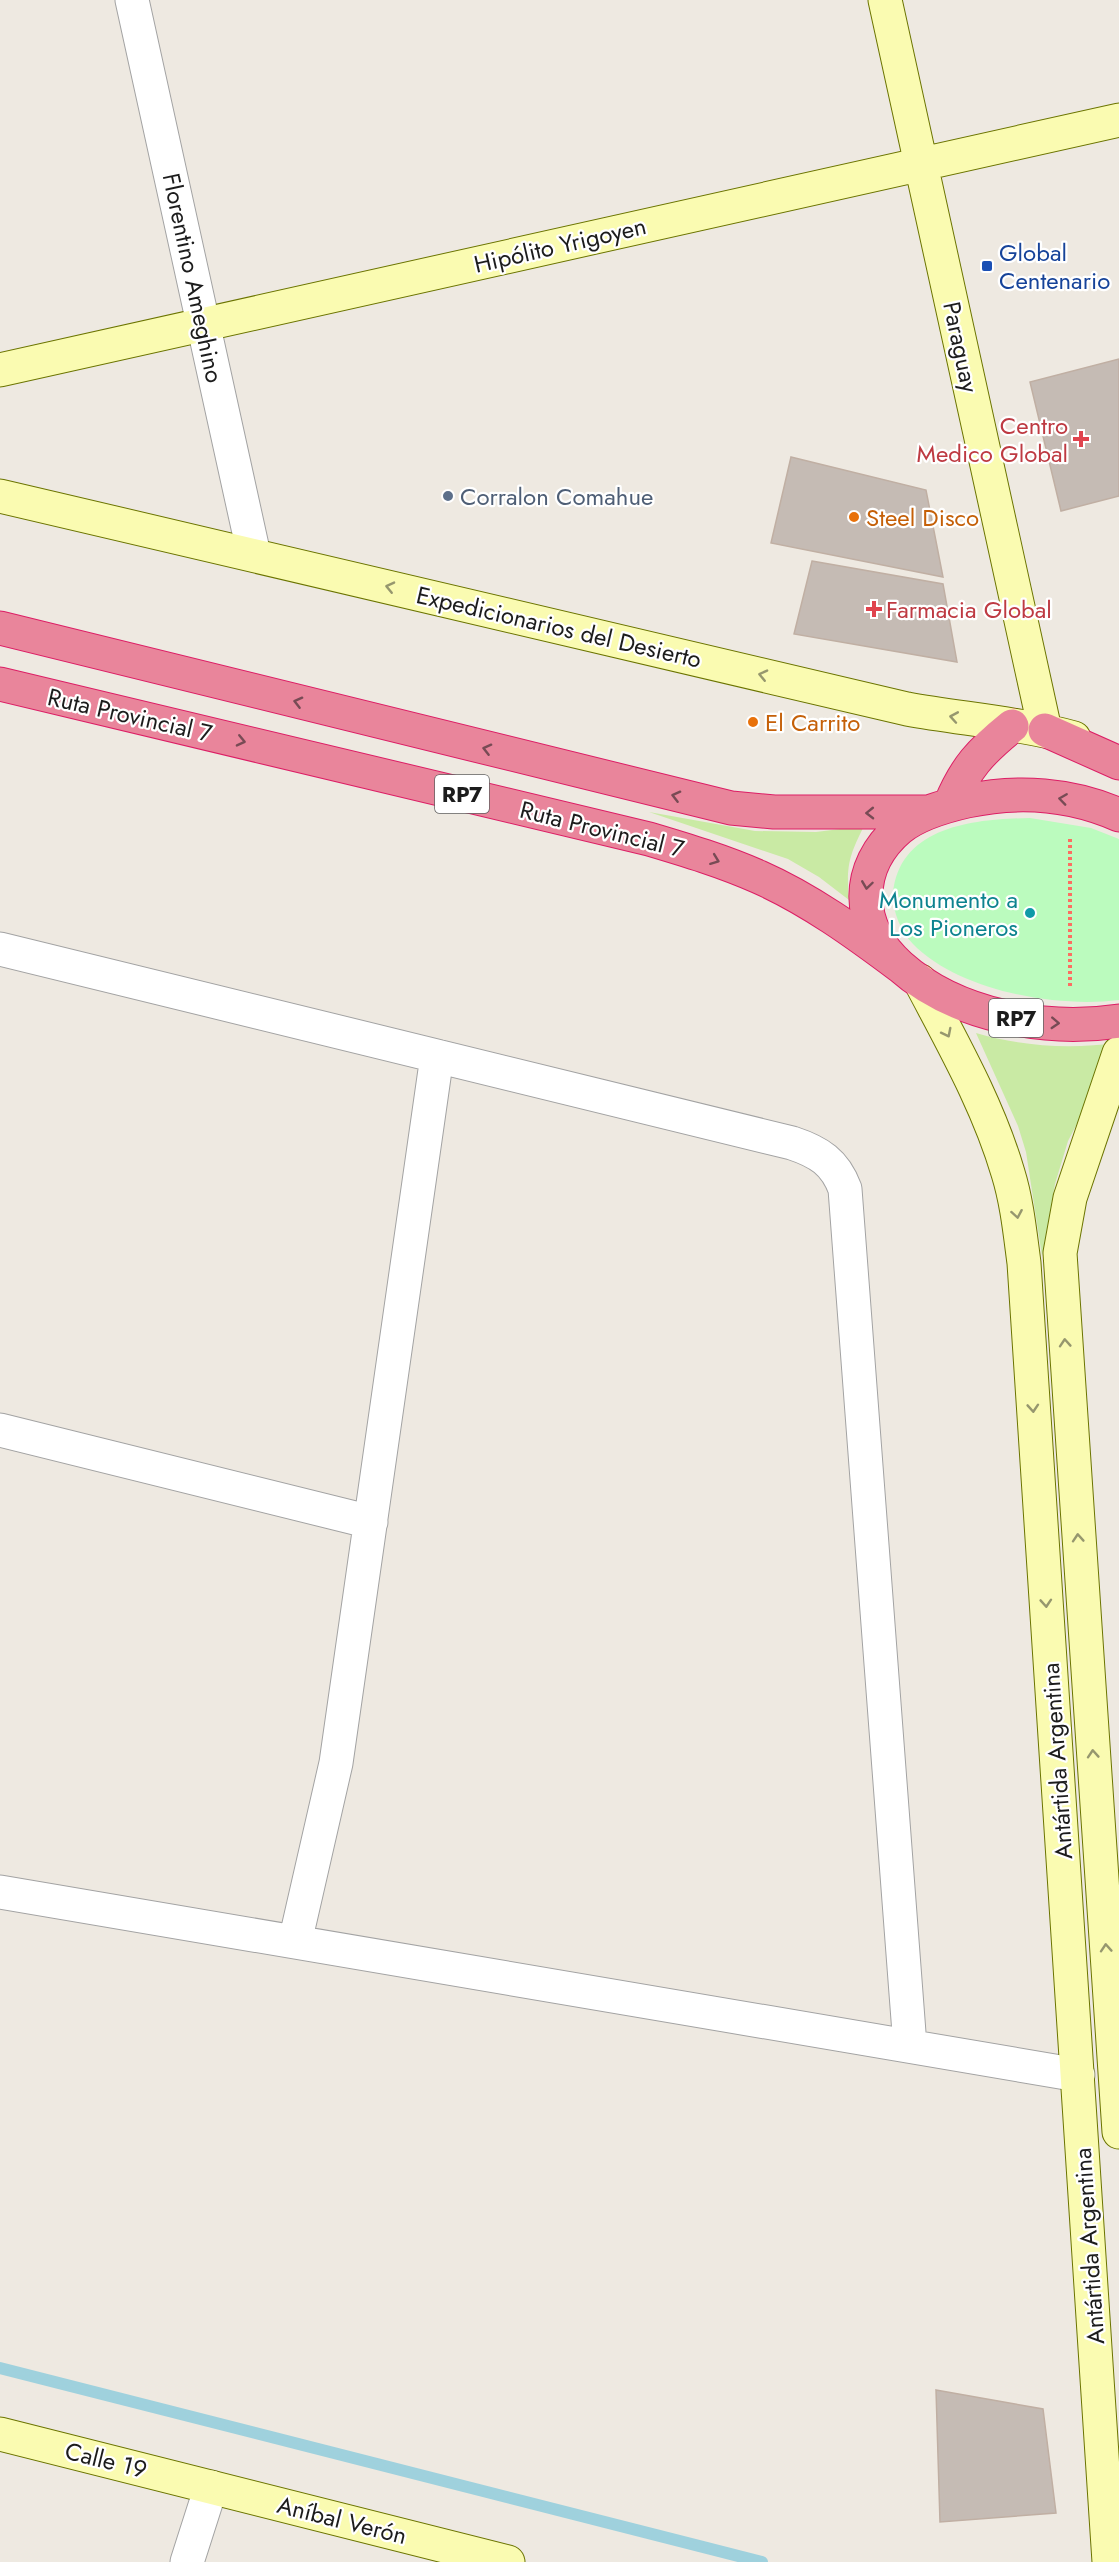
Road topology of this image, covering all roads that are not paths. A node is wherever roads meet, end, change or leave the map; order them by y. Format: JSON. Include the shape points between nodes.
{"nodes":[{"id":1,"x":132,"y":0,"type":"edge"},
{"id":2,"x":885,"y":0,"type":"edge"},
{"id":3,"x":1119,"y":120,"type":"edge"},
{"id":4,"x":921,"y":164,"type":"junction"},
{"id":5,"x":203,"y":325,"type":"junction"},
{"id":6,"x":0,"y":370,"type":"edge"},
{"id":7,"x":0,"y":496,"type":"edge"},
{"id":8,"x":254,"y":555,"type":"junction"},
{"id":9,"x":0,"y":628,"type":"edge"},
{"id":10,"x":0,"y":684,"type":"edge"},
{"id":11,"x":1012,"y":726,"type":"junction"},
{"id":12,"x":1046,"y":730,"type":"junction"},
{"id":13,"x":1119,"y":750,"type":"edge"},
{"id":14,"x":1119,"y":763,"type":"edge"},
{"id":15,"x":939,"y":809,"type":"junction"},
{"id":16,"x":1119,"y":815,"type":"edge"},
{"id":17,"x":0,"y":950,"type":"edge"},
{"id":18,"x":910,"y":974,"type":"junction"},
{"id":19,"x":1119,"y":1021,"type":"edge"},
{"id":20,"x":1119,"y":1053,"type":"edge"},
{"id":21,"x":437,"y":1056,"type":"junction"},
{"id":22,"x":0,"y":1430,"type":"edge"},
{"id":23,"x":371,"y":1522,"type":"junction"},
{"id":24,"x":0,"y":1892,"type":"edge"},
{"id":25,"x":295,"y":1942,"type":"junction"},
{"id":26,"x":910,"y":2046,"type":"junction"},
{"id":27,"x":1078,"y":2075,"type":"junction"},
{"id":28,"x":1119,"y":2132,"type":"edge"},
{"id":29,"x":0,"y":2434,"type":"edge"},
{"id":30,"x":211,"y":2487,"type":"junction"},
{"id":31,"x":1112,"y":2545,"type":"edge"},
{"id":32,"x":187,"y":2562,"type":"edge"},
{"id":33,"x":508,"y":2562,"type":"edge"}],
"edges":[{"from":1,"to":5,"type":"street","name":"Florentino Ameghino"},
{"from":2,"to":4,"type":"main road","name":"Paraguay"},
{"from":3,"to":4,"type":"main road","name":"Hipólito Yrigoyen"},
{"from":4,"to":5,"type":"main road","name":"Hipólito Yrigoyen"},
{"from":4,"to":12,"type":"main road","name":"Paraguay"},
{"from":5,"to":6,"type":"main road","name":"Hipólito Yrigoyen"},
{"from":5,"to":8,"type":"street","name":"Florentino Ameghino"},
{"from":7,"to":8,"type":"main road","name":"Expedicionarios del Desierto"},
{"from":11,"to":8,"type":"main road","name":"Expedicionarios del Desierto","one_way":true,"via":[[907,709]]},
{"from":15,"to":9,"type":"highway","name":"Ruta Provincial 7","number":"RP7","one_way":true,"via":[[774,812],[731,808]]},
{"from":10,"to":18,"type":"highway","name":"Ruta Provincial 7","number":"RP7","one_way":true,"via":[[637,836],[707,857],[759,877],[808,904]]},
{"from":11,"to":12,"type":"main road","name":"Expedicionarios del Desierto"},
{"from":11,"to":15,"type":"highway","via":[[975,758]]},
{"from":12,"to":13,"type":"main road","name":"Expedicionarios del Desierto"},
{"from":12,"to":14,"type":"highway"},
{"from":16,"to":15,"type":"highway","number":"RP7","one_way":true,"via":[[1071,799],[998,795]]},
{"from":15,"to":18,"type":"highway","number":"RP7","one_way":true,"via":[[902,827],[885,844],[872,861],[867,883],[869,924],[881,947]]},
{"from":17,"to":21,"type":"street"},
{"from":18,"to":19,"type":"highway","number":"RP7","one_way":true,"via":[[947,996],[1010,1017],[1071,1024]]},
{"from":18,"to":27,"type":"main road","name":"Antártida Argentina","one_way":true,"via":[[979,1094],[1009,1174],[1017,1214]]},
{"from":28,"to":20,"type":"main road","name":"Antártida Argentina","one_way":true,"via":[[1060,1253],[1073,1188]]},
{"from":21,"to":23,"type":"street"},
{"from":21,"to":26,"type":"street","via":[[792,1143],[827,1159],[839,1173],[845,1189]]},
{"from":22,"to":23,"type":"street"},
{"from":23,"to":25,"type":"street","via":[[336,1763]]},
{"from":24,"to":25,"type":"street"},
{"from":25,"to":26,"type":"street"},
{"from":26,"to":27,"type":"street"},
{"from":27,"to":31,"type":"main road","name":"Antártida Argentina"},
{"from":29,"to":30,"type":"main road","name":"Calle 19"},
{"from":30,"to":32,"type":"street"},
{"from":30,"to":33,"type":"main road","name":"Aníbal Verón"}]}
